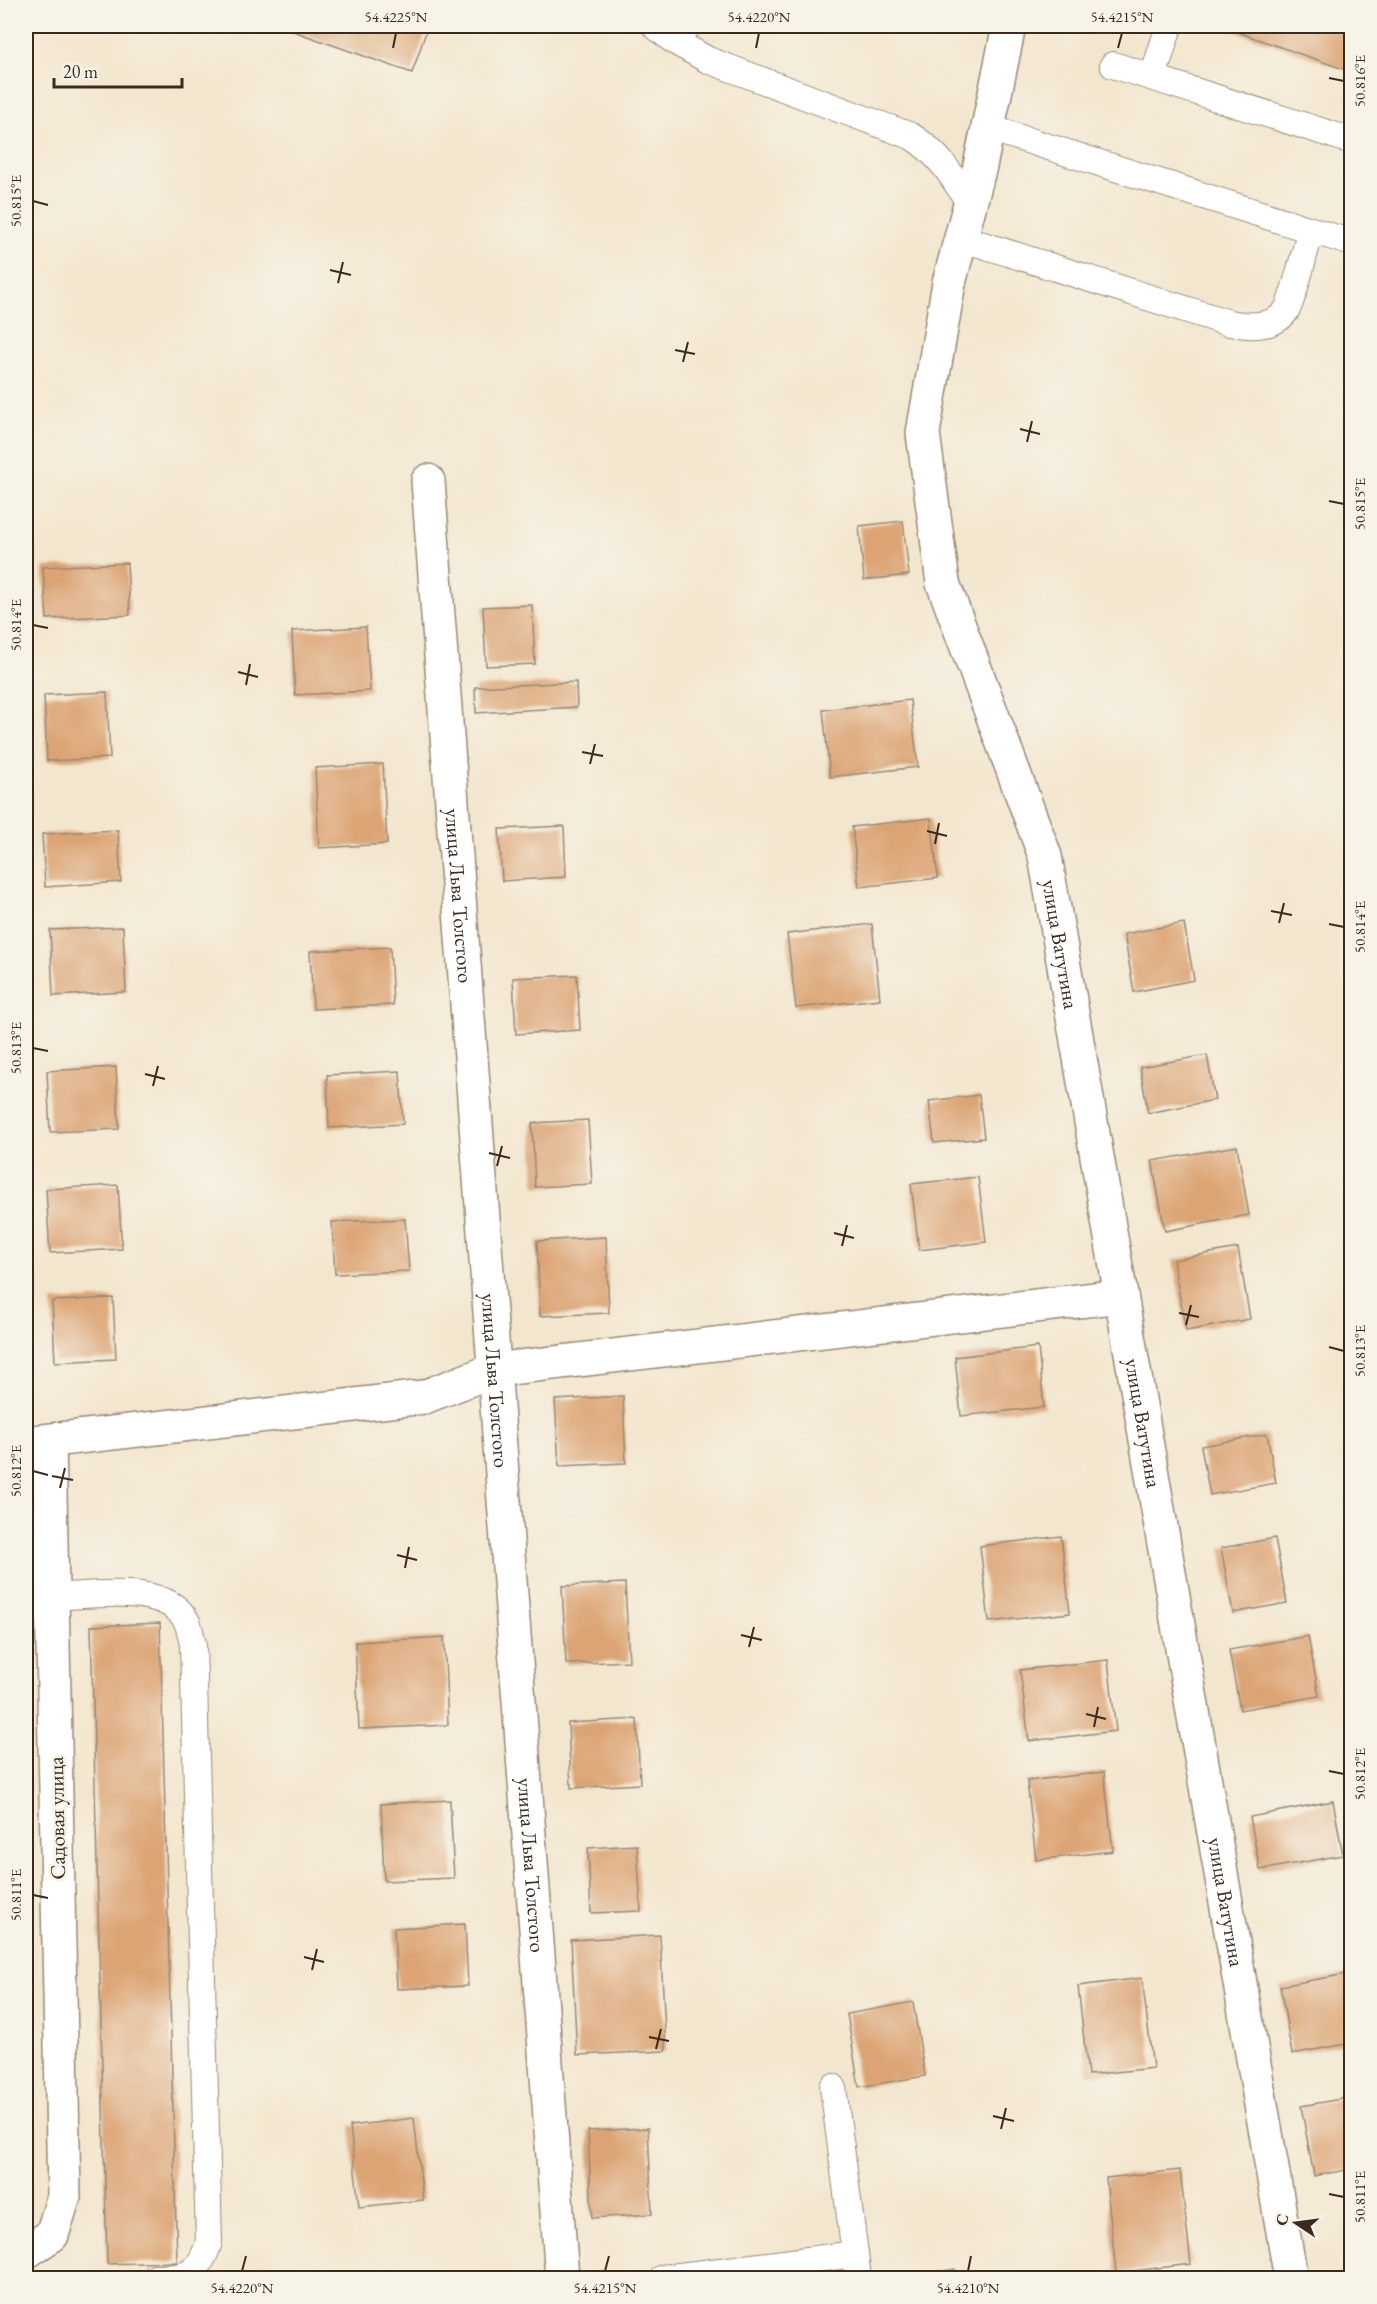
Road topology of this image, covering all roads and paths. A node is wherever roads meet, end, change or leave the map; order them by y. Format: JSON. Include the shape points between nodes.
{"nodes":[{"id":1,"x":655,"y":26,"type":"edge"},
{"id":2,"x":673,"y":26,"type":"edge"},
{"id":3,"x":688,"y":26,"type":"edge"},
{"id":4,"x":1009,"y":26,"type":"edge"},
{"id":5,"x":1169,"y":26,"type":"edge"},
{"id":6,"x":1113,"y":65,"type":"dead end"},
{"id":7,"x":1153,"y":77,"type":"junction"},
{"id":8,"x":989,"y":128,"type":"junction"},
{"id":9,"x":1352,"y":141,"type":"edge"},
{"id":10,"x":970,"y":204,"type":"junction"},
{"id":11,"x":1311,"y":230,"type":"junction"},
{"id":12,"x":961,"y":238,"type":"junction"},
{"id":13,"x":1352,"y":243,"type":"edge"},
{"id":14,"x":428,"y":481,"type":"dead end"},
{"id":15,"x":1121,"y":1296,"type":"junction"},
{"id":16,"x":494,"y":1370,"type":"junction"},
{"id":17,"x":37,"y":1442,"type":"edge"},
{"id":18,"x":52,"y":1597,"type":"junction"},
{"id":19,"x":833,"y":2087,"type":"dead end"},
{"id":20,"x":26,"y":2252,"type":"edge"},
{"id":21,"x":856,"y":2266,"type":"edge"},
{"id":22,"x":155,"y":2278,"type":"edge"},
{"id":23,"x":562,"y":2278,"type":"edge"},
{"id":24,"x":663,"y":2278,"type":"edge"},
{"id":25,"x":1291,"y":2278,"type":"edge"}],
"edges":[{"from":1,"to":10,"type":"lane","via":[[708,60],[911,136],[944,163]]},
{"from":2,"to":3,"type":"lane"},
{"from":4,"to":8,"type":"street","name":"улица Ватутина"},
{"from":5,"to":7,"type":"lane"},
{"from":6,"to":7,"type":"lane"},
{"from":7,"to":9,"type":"lane"},
{"from":8,"to":10,"type":"street","name":"улица Ватутина"},
{"from":8,"to":11,"type":"lane"},
{"from":10,"to":12,"type":"street","name":"улица Ватутина"},
{"from":11,"to":12,"type":"lane","via":[[1286,311],[1268,324],[1251,327]]},
{"from":11,"to":13,"type":"lane"},
{"from":12,"to":15,"type":"street","name":"улица Ватутина","via":[[949,283],[923,433],[943,583],[1045,856]]},
{"from":14,"to":16,"type":"street","name":"улица Льва Толстого"},
{"from":15,"to":16,"type":"street"},
{"from":15,"to":25,"type":"street","name":"улица Ватутина"},
{"from":16,"to":17,"type":"street","via":[[424,1397]]},
{"from":16,"to":23,"type":"street","name":"улица Льва Толстого"},
{"from":17,"to":18,"type":"street","name":"Садовая улица"},
{"from":18,"to":20,"type":"street","name":"Садовая улица","via":[[64,2196],[52,2235]]},
{"from":18,"to":22,"type":"lane","via":[[148,1594],[176,1608],[187,1621],[193,1644],[209,2242],[204,2259],[193,2271],[181,2278]]},
{"from":19,"to":21,"type":"lane"},
{"from":21,"to":24,"type":"lane"}]}
